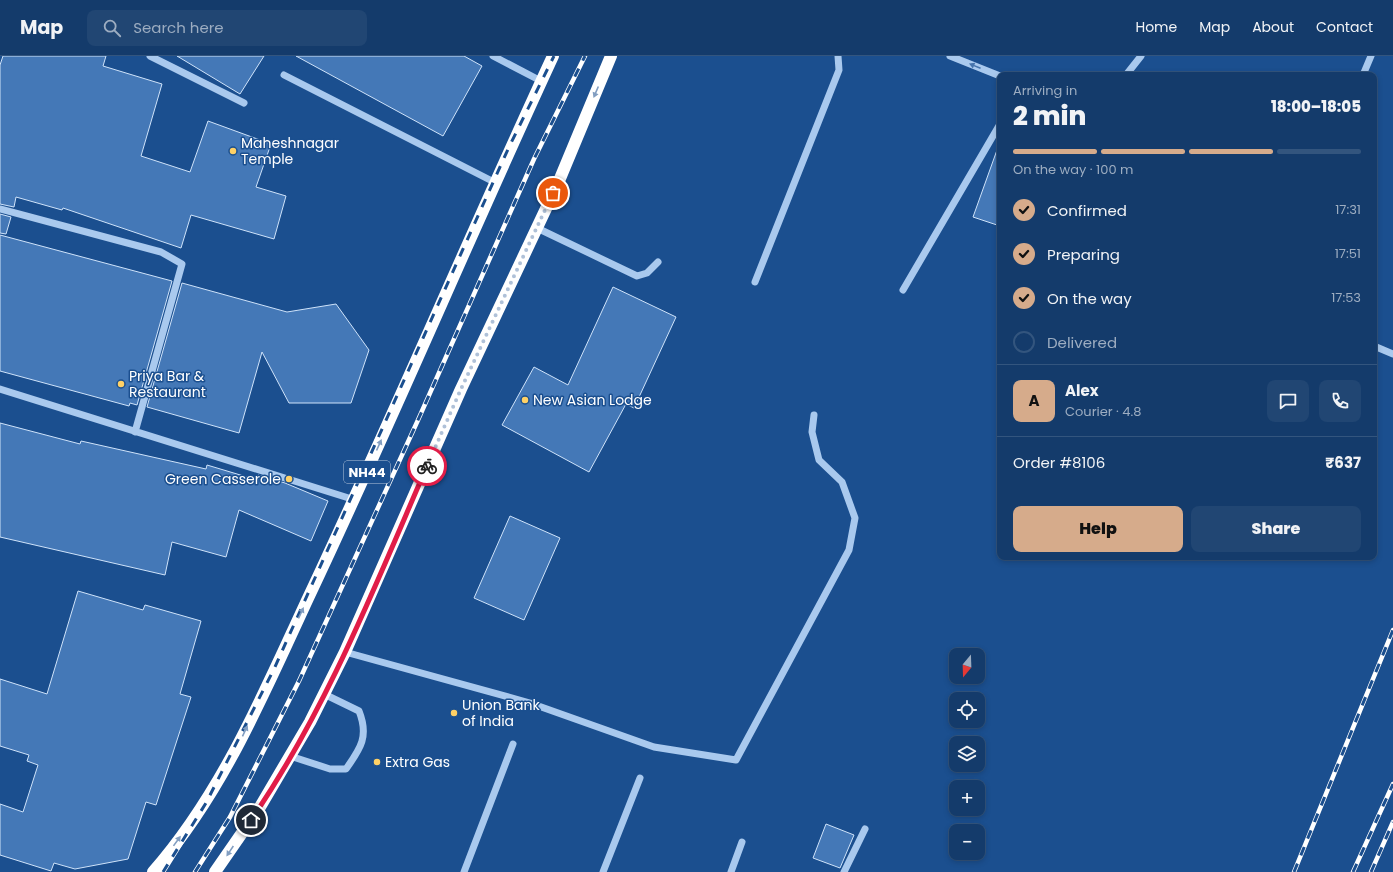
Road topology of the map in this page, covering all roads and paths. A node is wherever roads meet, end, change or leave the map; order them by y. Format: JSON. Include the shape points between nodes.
{"nodes":[{"id":1,"x":150,"y":56,"type":"edge"},
{"id":2,"x":493,"y":56,"type":"edge"},
{"id":3,"x":553,"y":56,"type":"edge"},
{"id":4,"x":611,"y":56,"type":"edge"},
{"id":5,"x":838,"y":56,"type":"edge"},
{"id":6,"x":950,"y":56,"type":"edge"},
{"id":7,"x":1141,"y":56,"type":"edge"},
{"id":8,"x":1371,"y":56,"type":"edge"},
{"id":9,"x":1128,"y":72,"type":"edge"},
{"id":10,"x":1364,"y":72,"type":"edge"},
{"id":11,"x":997,"y":75,"type":"edge"},
{"id":12,"x":284,"y":76,"type":"dead end"},
{"id":13,"x":541,"y":81,"type":"junction"},
{"id":14,"x":244,"y":103,"type":"dead end"},
{"id":15,"x":997,"y":129,"type":"edge"},
{"id":16,"x":494,"y":182,"type":"junction"},
{"id":17,"x":0,"y":209,"type":"edge"},
{"id":18,"x":537,"y":228,"type":"junction"},
{"id":19,"x":658,"y":262,"type":"dead end"},
{"id":20,"x":755,"y":282,"type":"dead end"},
{"id":21,"x":903,"y":290,"type":"dead end"},
{"id":22,"x":1377,"y":347,"type":"edge"},
{"id":23,"x":1393,"y":354,"type":"edge"},
{"id":24,"x":0,"y":389,"type":"edge"},
{"id":25,"x":814,"y":415,"type":"dead end"},
{"id":26,"x":135,"y":432,"type":"junction"},
{"id":27,"x":354,"y":500,"type":"junction"},
{"id":28,"x":345,"y":652,"type":"junction"},
{"id":29,"x":324,"y":694,"type":"junction"},
{"id":30,"x":513,"y":744,"type":"dead end"},
{"id":31,"x":290,"y":756,"type":"junction"},
{"id":32,"x":640,"y":778,"type":"dead end"},
{"id":33,"x":864,"y":829,"type":"dead end"},
{"id":34,"x":742,"y":842,"type":"dead end"},
{"id":35,"x":153,"y":872,"type":"edge"},
{"id":36,"x":215,"y":872,"type":"edge"},
{"id":37,"x":464,"y":872,"type":"edge"},
{"id":38,"x":603,"y":872,"type":"edge"},
{"id":39,"x":731,"y":872,"type":"edge"},
{"id":40,"x":844,"y":872,"type":"edge"}],
"edges":[{"from":1,"to":14,"type":"street"},
{"from":2,"to":13,"type":"street"},
{"from":3,"to":13,"type":"highway","number":"NH44"},
{"from":4,"to":18,"type":"highway","one_way":true},
{"from":5,"to":20,"type":"street","via":[[839,70]]},
{"from":11,"to":6,"type":"street","one_way":true},
{"from":7,"to":9,"type":"street"},
{"from":8,"to":10,"type":"street"},
{"from":12,"to":16,"type":"street"},
{"from":13,"to":16,"type":"highway","number":"NH44"},
{"from":15,"to":21,"type":"street"},
{"from":27,"to":16,"type":"highway","number":"NH44","one_way":true},
{"from":17,"to":26,"type":"street","via":[[160,252],[182,264]]},
{"from":18,"to":19,"type":"street","via":[[637,276],[647,273]]},
{"from":18,"to":28,"type":"highway","via":[[461,389]]},
{"from":22,"to":23,"type":"street"},
{"from":24,"to":26,"type":"street"},
{"from":25,"to":28,"type":"street","via":[[812,432],[819,460],[842,482],[855,518],[849,550],[736,760],[654,747],[530,703]]},
{"from":26,"to":27,"type":"street"},
{"from":35,"to":27,"type":"highway","number":"NH44","one_way":true,"via":[[199,811],[242,738]]},
{"from":28,"to":29,"type":"highway"},
{"from":29,"to":31,"type":"highway"},
{"from":29,"to":31,"type":"street","via":[[359,711],[364,723],[364,740],[346,769],[330,769]]},
{"from":30,"to":37,"type":"street"},
{"from":31,"to":36,"type":"highway","one_way":true,"via":[[260,807]]},
{"from":32,"to":38,"type":"street"},
{"from":33,"to":40,"type":"street"},
{"from":34,"to":39,"type":"street"}]}
